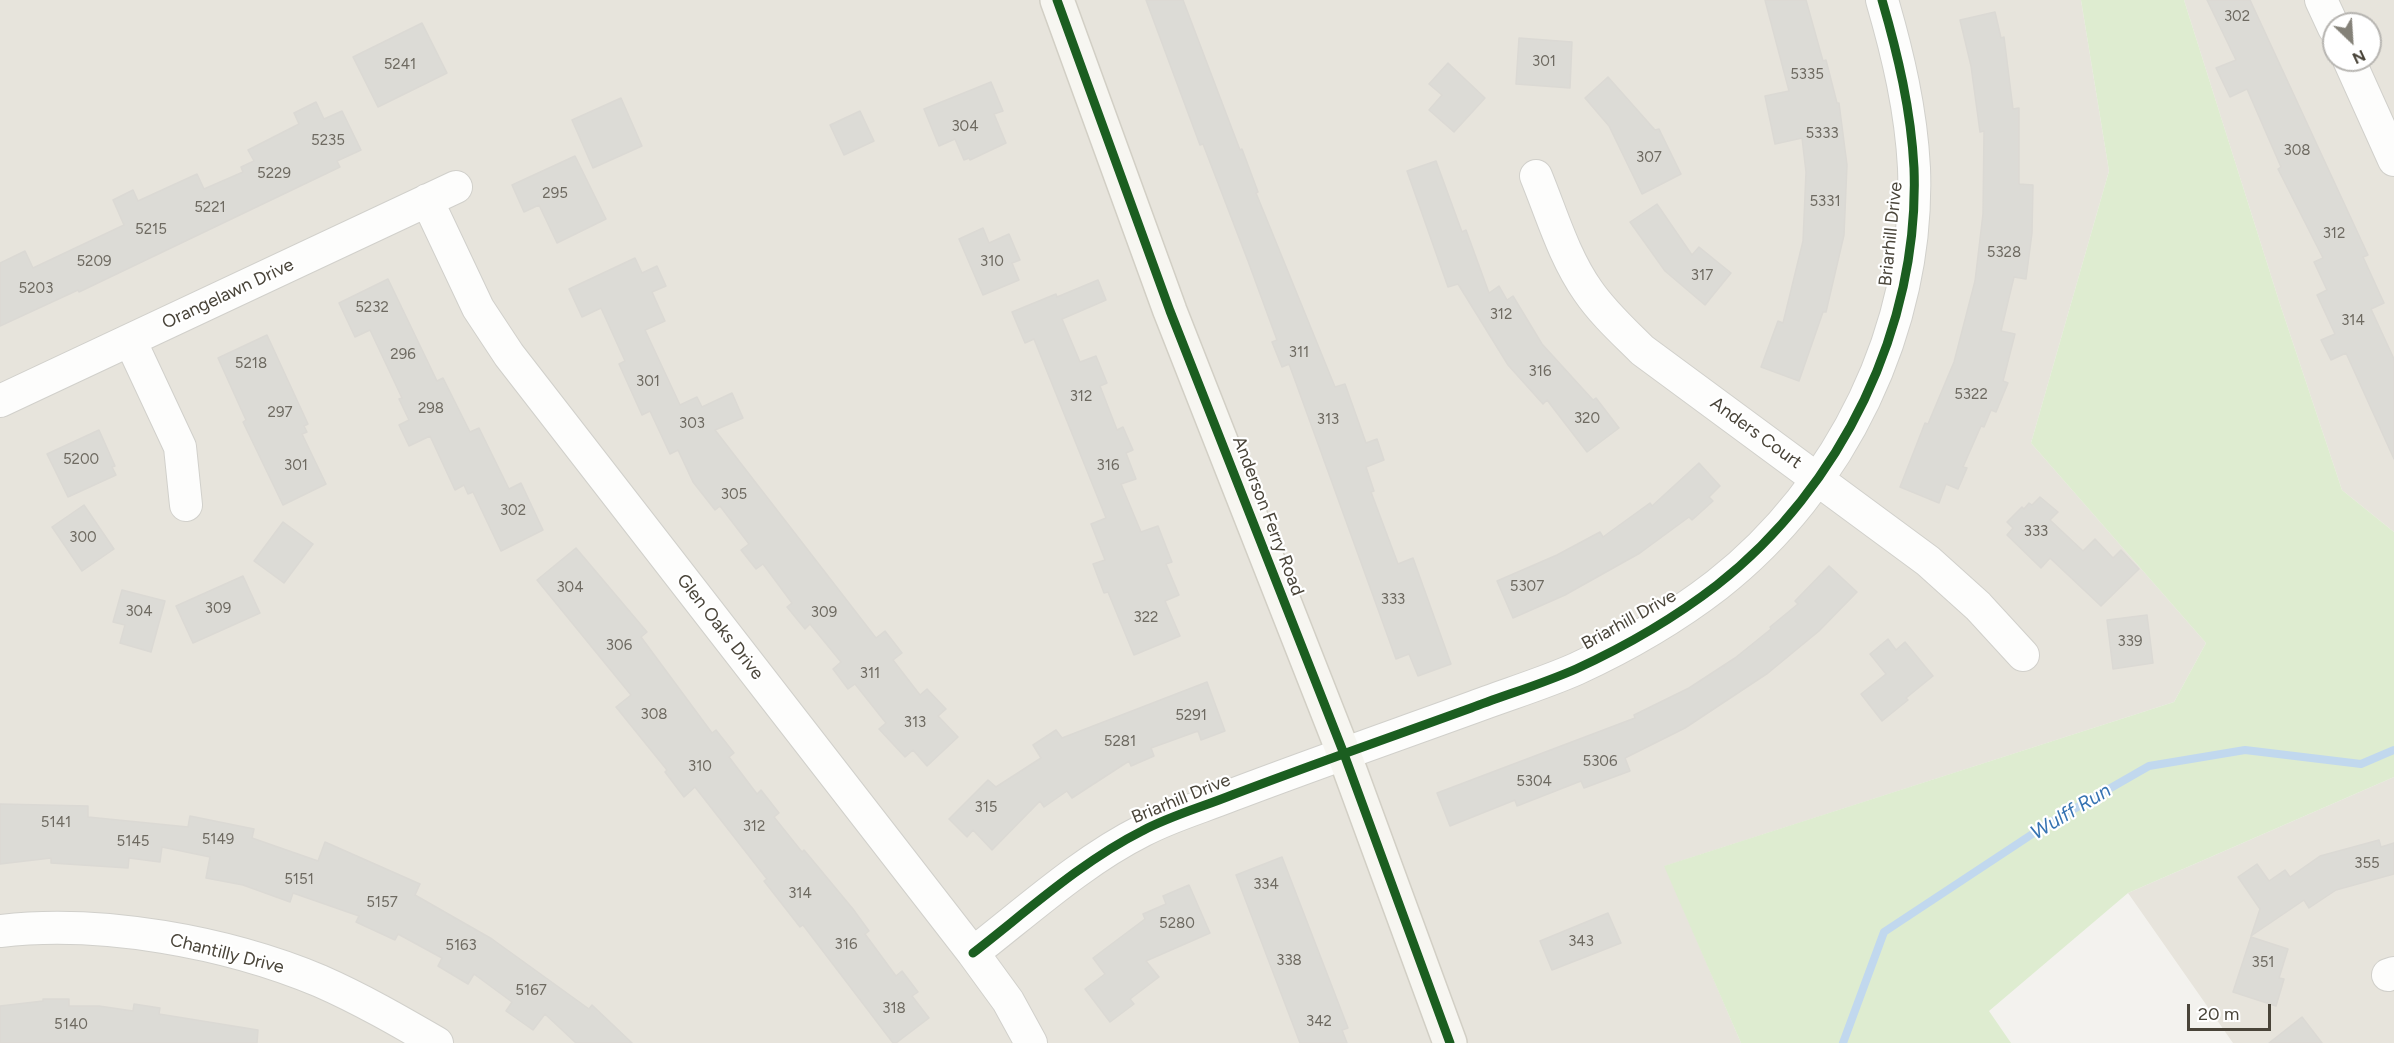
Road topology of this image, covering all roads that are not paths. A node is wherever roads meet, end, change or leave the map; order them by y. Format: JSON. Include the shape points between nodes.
{"nodes":[{"id":1,"x":1057,"y":0,"type":"edge"},
{"id":2,"x":1882,"y":0,"type":"edge"},
{"id":3,"x":2354,"y":72,"type":"edge"},
{"id":4,"x":2394,"y":160,"type":"edge"},
{"id":5,"x":1536,"y":176,"type":"dead end"},
{"id":6,"x":456,"y":186,"type":"dead end"},
{"id":7,"x":427,"y":200,"type":"junction"},
{"id":8,"x":130,"y":340,"type":"junction"},
{"id":9,"x":0,"y":401,"type":"edge"},
{"id":10,"x":1819,"y":480,"type":"junction"},
{"id":11,"x":186,"y":505,"type":"dead end"},
{"id":12,"x":2023,"y":655,"type":"dead end"},
{"id":13,"x":1344,"y":754,"type":"junction"},
{"id":14,"x":0,"y":931,"type":"edge"},
{"id":15,"x":973,"y":953,"type":"junction"},
{"id":16,"x":437,"y":1043,"type":"edge"},
{"id":17,"x":1032,"y":1043,"type":"edge"},
{"id":18,"x":1450,"y":1043,"type":"edge"}],
"edges":[{"from":1,"to":13,"type":"street","name":"Anderson Ferry Road","via":[[1170,311]]},
{"from":2,"to":10,"type":"street","name":"Briarhill Drive","via":[[1910,119],[1914,172],[1911,237],[1900,301],[1880,364],[1859,411]]},
{"from":3,"to":4,"type":"street"},
{"from":5,"to":10,"type":"street","name":"Anders Court","via":[[1568,256],[1588,291],[1613,322],[1642,350]]},
{"from":6,"to":7,"type":"street","name":"Orangelawn Drive"},
{"from":7,"to":8,"type":"street","name":"Orangelawn Drive"},
{"from":7,"to":15,"type":"street","name":"Glen Oaks Drive","via":[[478,308],[509,355]]},
{"from":8,"to":9,"type":"street","name":"Orangelawn Drive"},
{"from":8,"to":11,"type":"street","via":[[180,447]]},
{"from":10,"to":12,"type":"street","name":"Anders Court","via":[[1928,561],[1978,606]]},
{"from":10,"to":13,"type":"street","name":"Briarhill Drive","via":[[1758,549],[1718,584],[1631,642],[1571,671]]},
{"from":13,"to":15,"type":"street","name":"Briarhill Drive","via":[[1144,829],[1104,852]]},
{"from":13,"to":18,"type":"street","name":"Anderson Ferry Road"},
{"from":14,"to":16,"type":"street","name":"Chantilly Drive","via":[[72,929],[147,934],[206,945],[320,981],[374,1006]]},
{"from":15,"to":17,"type":"street","name":"Glen Oaks Drive"}]}
